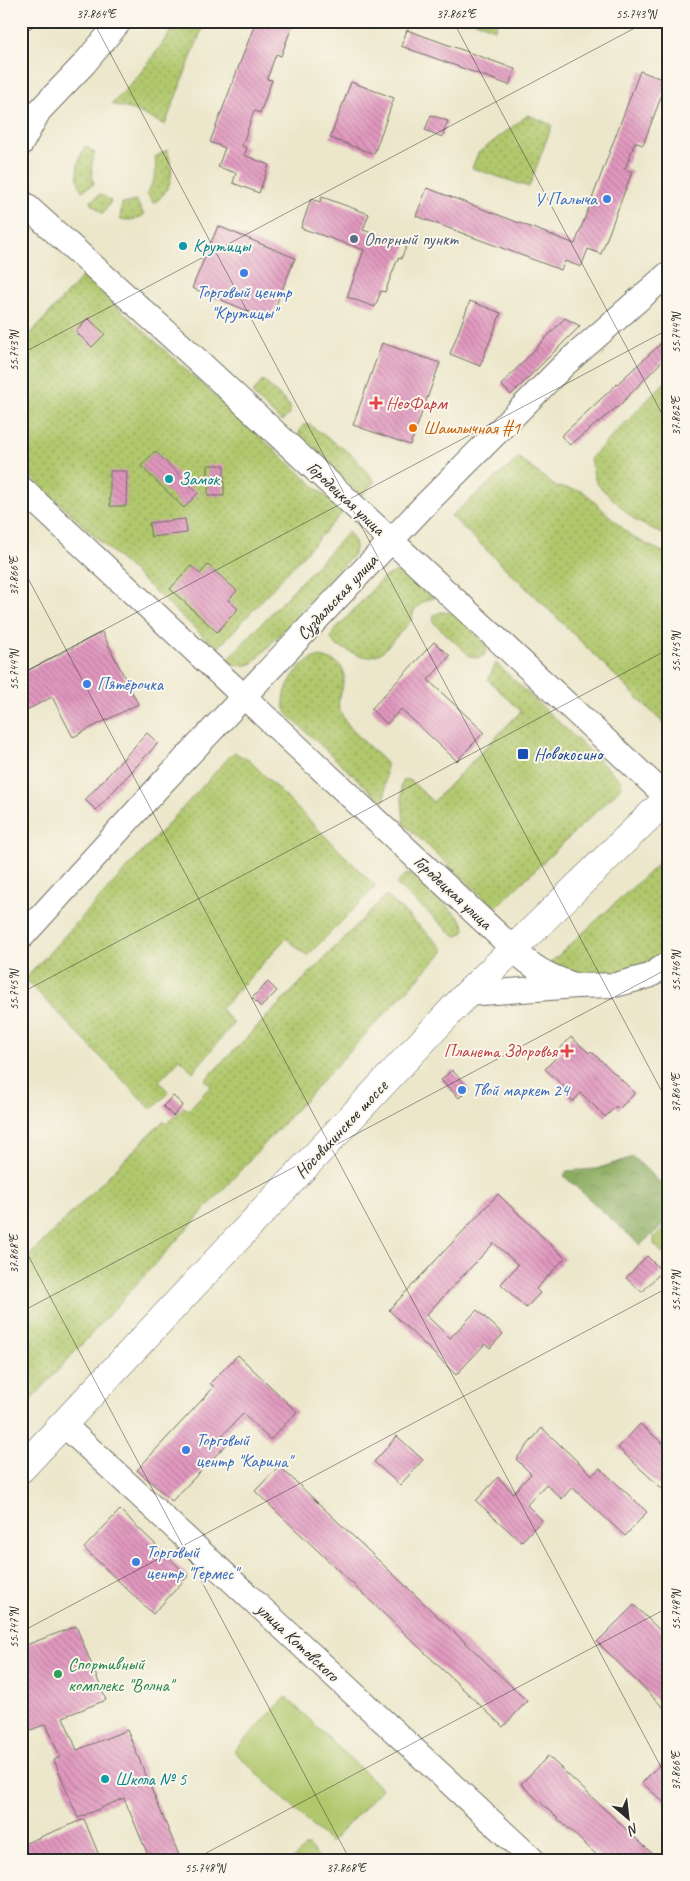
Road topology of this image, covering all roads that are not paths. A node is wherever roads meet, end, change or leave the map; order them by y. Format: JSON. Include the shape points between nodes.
{"nodes":[{"id":1,"x":120,"y":21,"type":"edge"},
{"id":2,"x":70,"y":77,"type":"junction"},
{"id":3,"x":21,"y":108,"type":"edge"},
{"id":4,"x":21,"y":144,"type":"edge"},
{"id":5,"x":21,"y":201,"type":"edge"},
{"id":6,"x":669,"y":273,"type":"edge"},
{"id":7,"x":21,"y":488,"type":"edge"},
{"id":8,"x":391,"y":540,"type":"junction"},
{"id":9,"x":244,"y":696,"type":"junction"},
{"id":10,"x":669,"y":798,"type":"edge"},
{"id":11,"x":21,"y":938,"type":"edge"},
{"id":12,"x":513,"y":948,"type":"junction"},
{"id":13,"x":669,"y":963,"type":"edge"},
{"id":14,"x":615,"y":985,"type":"junction"},
{"id":15,"x":669,"y":985,"type":"edge"},
{"id":16,"x":577,"y":986,"type":"junction"},
{"id":17,"x":467,"y":994,"type":"junction"},
{"id":18,"x":63,"y":1424,"type":"junction"},
{"id":19,"x":21,"y":1469,"type":"edge"},
{"id":20,"x":533,"y":1860,"type":"edge"}],
"edges":[{"from":1,"to":2,"type":"street"},
{"from":2,"to":3,"type":"street"},
{"from":2,"to":4,"type":"street","via":[[39,111]]},
{"from":5,"to":8,"type":"street","name":"Городецкая улица"},
{"from":6,"to":8,"type":"street","name":"Суздальская улица","via":[[564,365]]},
{"from":7,"to":9,"type":"street","name":"Городецкая улица"},
{"from":8,"to":9,"type":"street","name":"Суздальская улица"},
{"from":8,"to":10,"type":"street","name":"Городецкая улица"},
{"from":9,"to":11,"type":"street","name":"Суздальская улица"},
{"from":9,"to":12,"type":"street","name":"Городецкая улица"},
{"from":10,"to":12,"type":"main road","name":"Носовихинское шоссе"},
{"from":12,"to":16,"type":"street","name":"Городецкая улица","via":[[537,970]]},
{"from":12,"to":17,"type":"main road","name":"Носовихинское шоссе"},
{"from":13,"to":14,"type":"street","via":[[649,976]]},
{"from":14,"to":15,"type":"street"},
{"from":14,"to":16,"type":"street"},
{"from":16,"to":17,"type":"street"},
{"from":17,"to":18,"type":"main road","name":"Носовихинское шоссе"},
{"from":18,"to":19,"type":"main road","name":"Носовихинское шоссе"},
{"from":18,"to":20,"type":"street","name":"улица Котовского"}]}
